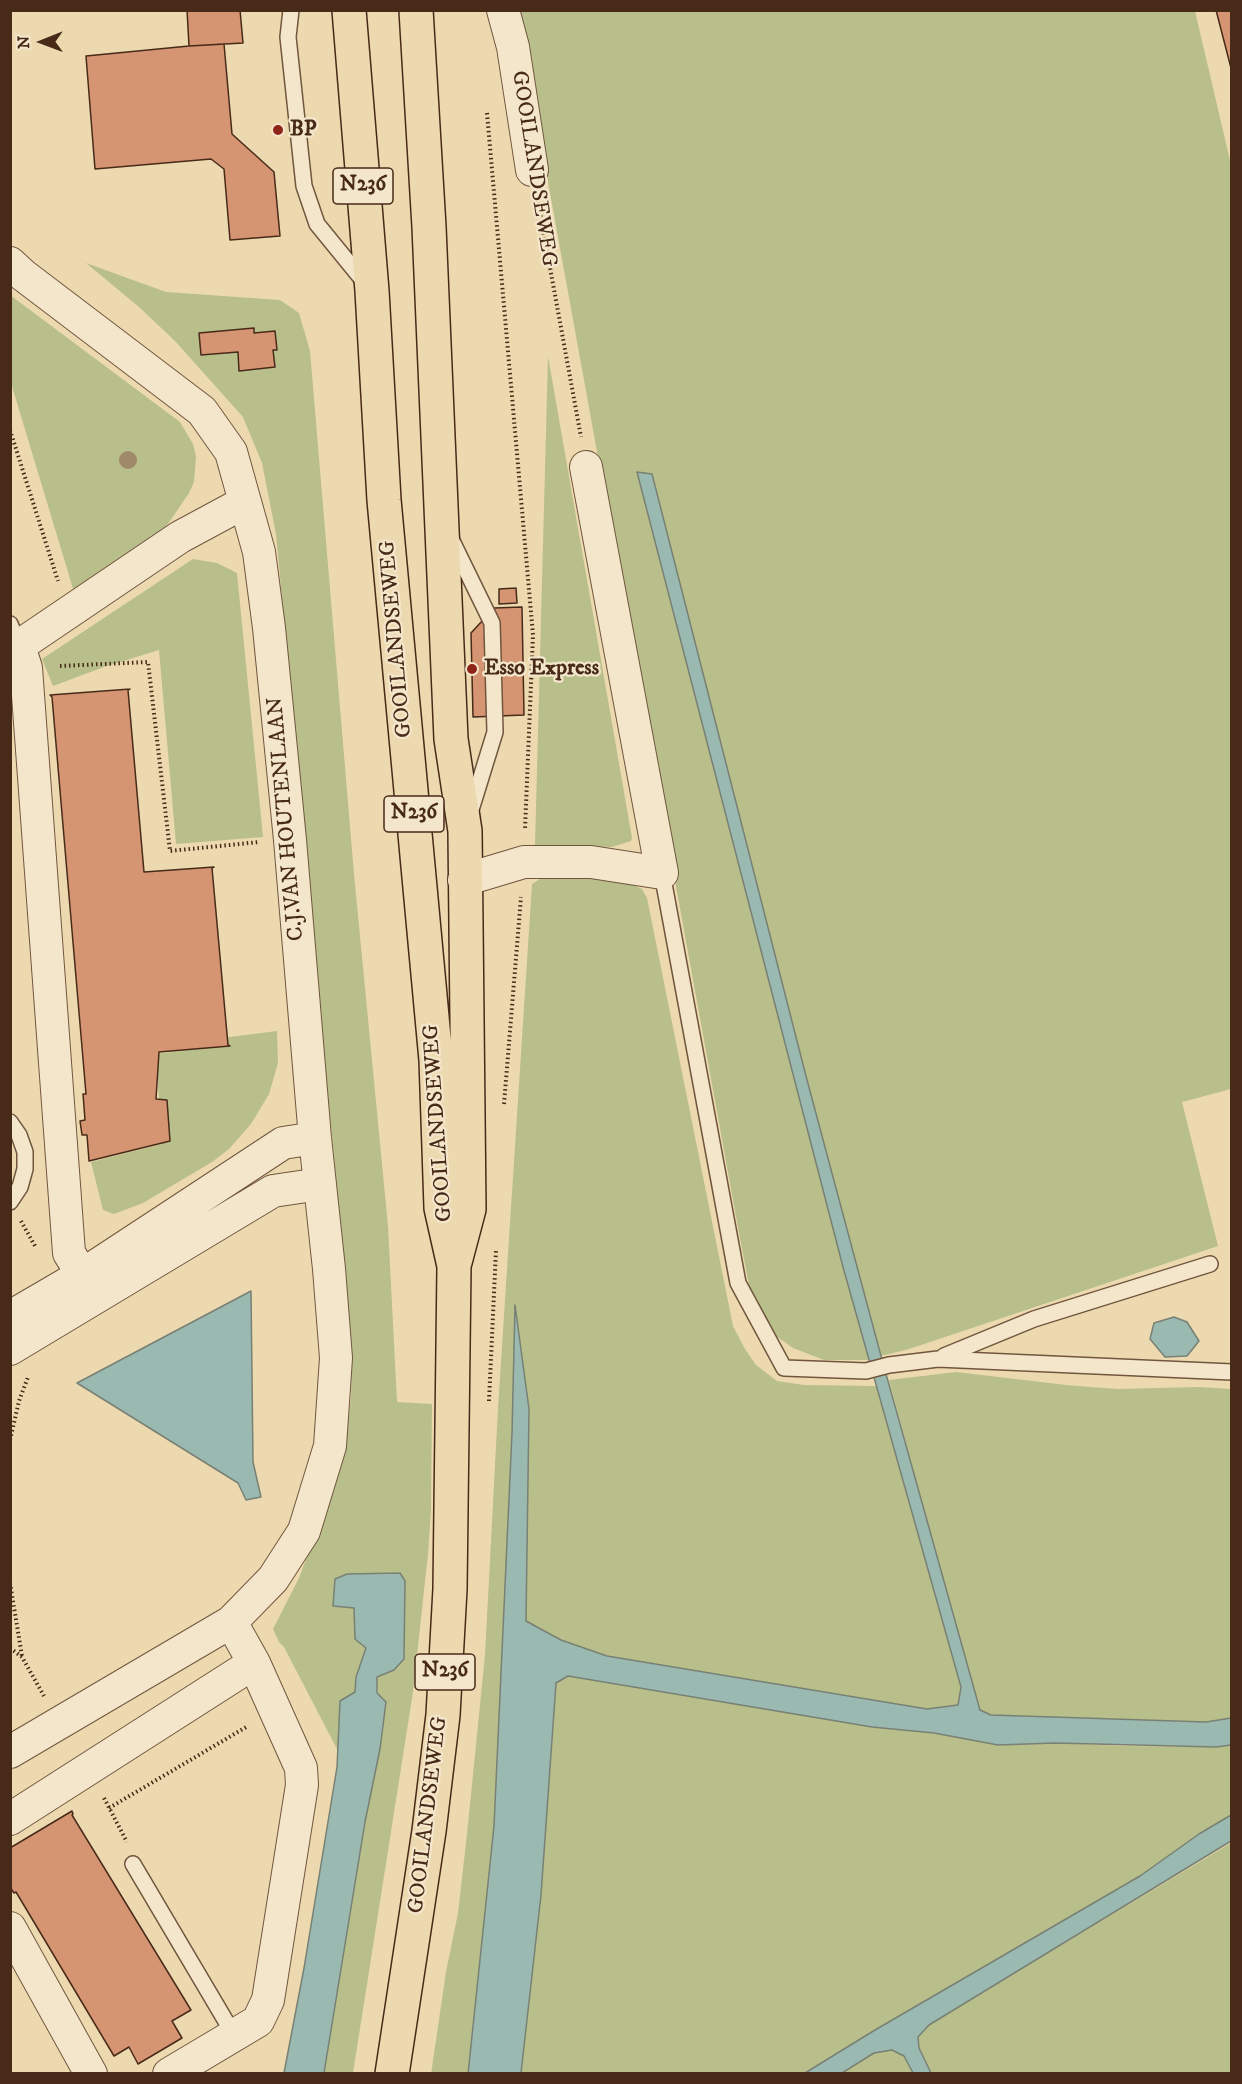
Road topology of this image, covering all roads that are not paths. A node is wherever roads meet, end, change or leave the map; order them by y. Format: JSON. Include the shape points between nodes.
{"nodes":[{"id":1,"x":291,"y":10,"type":"edge"},
{"id":2,"x":349,"y":10,"type":"edge"},
{"id":3,"x":416,"y":10,"type":"edge"},
{"id":4,"x":503,"y":10,"type":"edge"},
{"id":5,"x":532,"y":170,"type":"road end"},
{"id":6,"x":10,"y":263,"type":"edge"},
{"id":7,"x":372,"y":291,"type":"junction"},
{"id":8,"x":586,"y":467,"type":"road end"},
{"id":9,"x":245,"y":502,"type":"junction"},
{"id":10,"x":441,"y":517,"type":"junction"},
{"id":11,"x":17,"y":647,"type":"edge"},
{"id":12,"x":465,"y":831,"type":"junction"},
{"id":13,"x":662,"y":873,"type":"junction"},
{"id":14,"x":464,"y":880,"type":"junction"},
{"id":15,"x":10,"y":1122,"type":"edge"},
{"id":16,"x":315,"y":1138,"type":"junction"},
{"id":17,"x":320,"y":1184,"type":"junction"},
{"id":18,"x":11,"y":1202,"type":"edge"},
{"id":19,"x":1210,"y":1264,"type":"dead end"},
{"id":20,"x":454,"y":1266,"type":"junction"},
{"id":21,"x":89,"y":1286,"type":"junction"},
{"id":22,"x":10,"y":1317,"type":"edge"},
{"id":23,"x":10,"y":1349,"type":"edge"},
{"id":24,"x":938,"y":1359,"type":"junction"},
{"id":25,"x":1232,"y":1372,"type":"edge"},
{"id":26,"x":231,"y":1622,"type":"junction"},
{"id":27,"x":254,"y":1663,"type":"junction"},
{"id":28,"x":10,"y":1752,"type":"edge"},
{"id":29,"x":10,"y":1819,"type":"edge"},
{"id":30,"x":133,"y":1864,"type":"dead end"},
{"id":31,"x":10,"y":1928,"type":"edge"},
{"id":32,"x":234,"y":2035,"type":"junction"},
{"id":33,"x":90,"y":2073,"type":"edge"},
{"id":34,"x":169,"y":2073,"type":"edge"},
{"id":35,"x":392,"y":2073,"type":"edge"}],
"edges":[{"from":1,"to":7,"type":"lane","via":[[288,37],[304,186],[317,224]]},
{"from":2,"to":7,"type":"main road","name":"GOOILANDSEWEG","number":"N236"},
{"from":3,"to":10,"type":"main road","name":"GOOILANDSEWEG","number":"N236"},
{"from":4,"to":5,"type":"street","name":"GOOILANDSEWEG","via":[[513,48]]},
{"from":6,"to":9,"type":"street","name":"C.J.VAN HOUTENLAAN","via":[[202,411],[231,452]]},
{"from":7,"to":20,"type":"main road","name":"GOOILANDSEWEG","number":"N236","via":[[384,500],[436,1060],[441,1208]]},
{"from":8,"to":13,"type":"street"},
{"from":9,"to":11,"type":"street","via":[[180,537]]},
{"from":9,"to":16,"type":"street","name":"C.J.VAN HOUTENLAAN","via":[[260,552]]},
{"from":10,"to":12,"type":"main road","name":"GOOILANDSEWEG","number":"N236","via":[[451,739]]},
{"from":10,"to":12,"type":"lane","via":[[492,623],[495,732]]},
{"from":11,"to":21,"type":"street","via":[[69,1253]]},
{"from":12,"to":14,"type":"main road","name":"GOOILANDSEWEG","number":"N236"},
{"from":13,"to":14,"type":"street","via":[[591,862],[524,862]]},
{"from":13,"to":24,"type":"lane","via":[[738,1283],[784,1368],[866,1371]]},
{"from":14,"to":20,"type":"main road","name":"GOOILANDSEWEG","number":"N236","via":[[470,1209]]},
{"from":15,"to":18,"type":"lane","via":[[25,1152],[20,1187]]},
{"from":16,"to":17,"type":"street","name":"C.J.VAN HOUTENLAAN"},
{"from":16,"to":21,"type":"street","via":[[283,1143]]},
{"from":17,"to":21,"type":"street","via":[[273,1191]]},
{"from":17,"to":26,"type":"street","name":"C.J.VAN HOUTENLAAN","via":[[336,1358],[330,1446],[303,1531],[273,1579]]},
{"from":19,"to":24,"type":"lane","via":[[1034,1319]]},
{"from":20,"to":35,"type":"main road","name":"GOOILANDSEWEG","number":"N236","via":[[450,1589],[443,1715]]},
{"from":21,"to":22,"type":"street"},
{"from":21,"to":23,"type":"street"},
{"from":24,"to":25,"type":"lane"},
{"from":26,"to":27,"type":"street"},
{"from":26,"to":28,"type":"street","name":"C.J.VAN HOUTENLAAN"},
{"from":27,"to":29,"type":"street"},
{"from":27,"to":32,"type":"street","via":[[301,1768],[302,1785],[268,2000],[258,2021]]},
{"from":30,"to":32,"type":"lane"},
{"from":31,"to":33,"type":"street"},
{"from":32,"to":34,"type":"street"}]}
